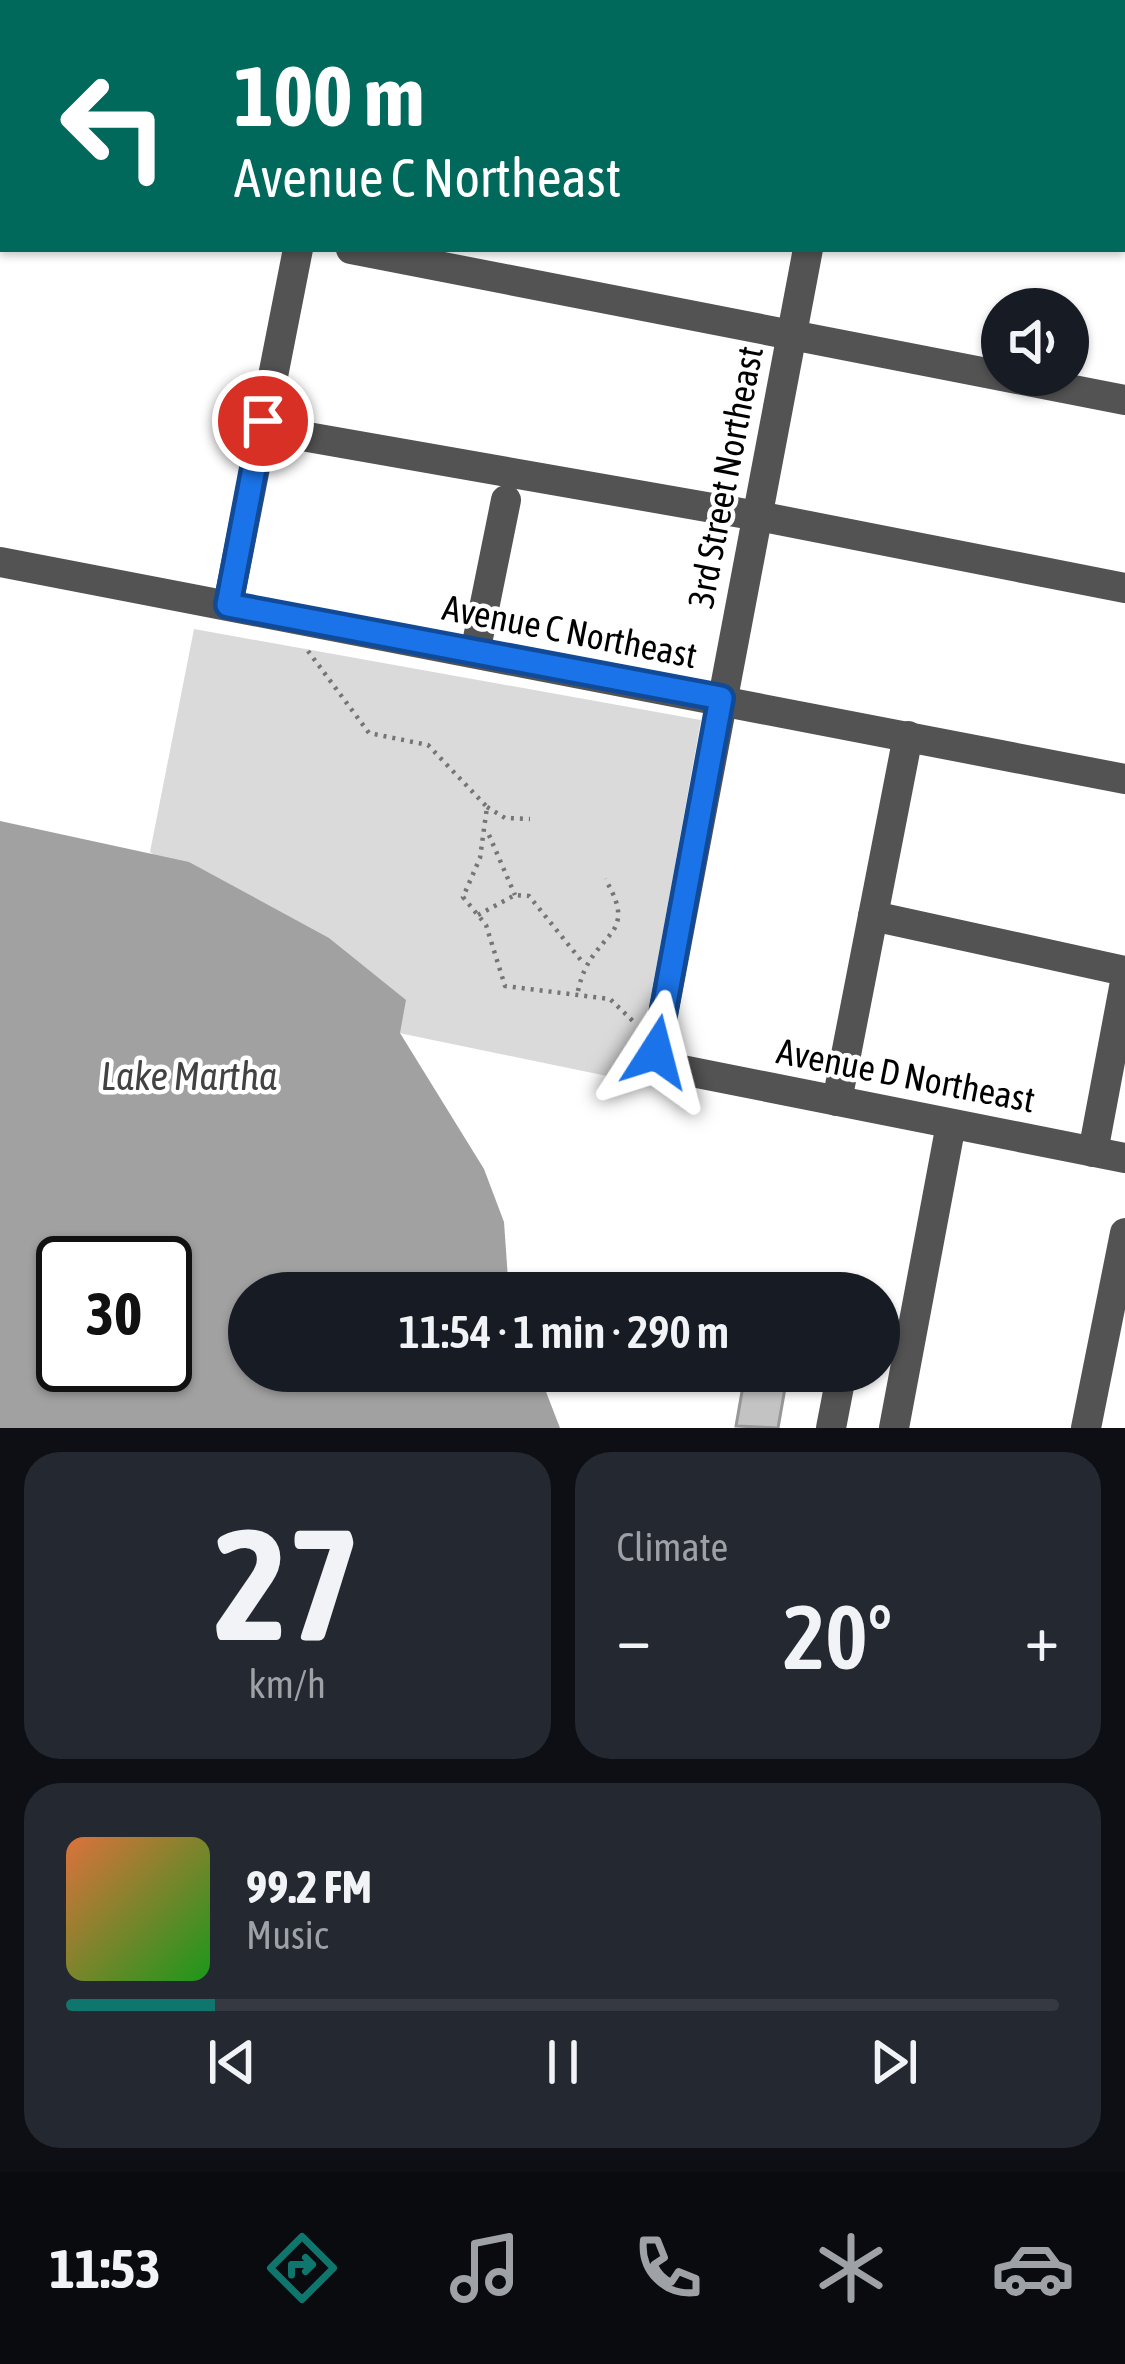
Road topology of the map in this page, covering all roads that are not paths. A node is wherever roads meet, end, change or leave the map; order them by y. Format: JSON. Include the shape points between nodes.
{"nodes":[{"id":1,"x":297,"y":252,"type":"edge"},
{"id":2,"x":367,"y":252,"type":"edge"},
{"id":3,"x":807,"y":252,"type":"edge"},
{"id":4,"x":792,"y":334,"type":"junction"},
{"id":5,"x":1125,"y":400,"type":"edge"},
{"id":6,"x":262,"y":429,"type":"junction"},
{"id":7,"x":506,"y":500,"type":"dead end"},
{"id":8,"x":758,"y":516,"type":"junction"},
{"id":9,"x":0,"y":562,"type":"edge"},
{"id":10,"x":1125,"y":588,"type":"edge"},
{"id":11,"x":228,"y":605,"type":"junction"},
{"id":12,"x":475,"y":653,"type":"junction"},
{"id":13,"x":721,"y":698,"type":"junction"},
{"id":14,"x":908,"y":736,"type":"junction"},
{"id":15,"x":1125,"y":779,"type":"edge"},
{"id":16,"x":873,"y":916,"type":"junction"},
{"id":17,"x":1125,"y":971,"type":"edge"},
{"id":18,"x":1125,"y":982,"type":"edge"},
{"id":19,"x":664,"y":1055,"type":"joint"},
{"id":20,"x":837,"y":1101,"type":"junction"},
{"id":21,"x":951,"y":1124,"type":"junction"},
{"id":22,"x":1093,"y":1152,"type":"junction"},
{"id":23,"x":1125,"y":1158,"type":"edge"},
{"id":24,"x":1125,"y":1233,"type":"edge"},
{"id":25,"x":1115,"y":1338,"type":"edge"},
{"id":26,"x":838,"y":1392,"type":"edge"},
{"id":27,"x":831,"y":1428,"type":"edge"},
{"id":28,"x":894,"y":1428,"type":"edge"},
{"id":29,"x":1086,"y":1428,"type":"edge"}],
"edges":[{"from":1,"to":6,"type":"street"},
{"from":2,"to":4,"type":"street"},
{"from":3,"to":4,"type":"street","name":"3rd Street Northeast"},
{"from":4,"to":5,"type":"street"},
{"from":4,"to":8,"type":"street","name":"3rd Street Northeast"},
{"from":6,"to":8,"type":"street"},
{"from":6,"to":11,"type":"street"},
{"from":7,"to":12,"type":"street"},
{"from":8,"to":10,"type":"street"},
{"from":8,"to":13,"type":"street","name":"3rd Street Northeast"},
{"from":9,"to":11,"type":"street","name":"Avenue C Northeast"},
{"from":11,"to":12,"type":"street","name":"Avenue C Northeast"},
{"from":12,"to":13,"type":"street","name":"Avenue C Northeast"},
{"from":13,"to":14,"type":"street","name":"Avenue C Northeast"},
{"from":13,"to":19,"type":"street","name":"3rd Street Northeast"},
{"from":14,"to":15,"type":"street","name":"Avenue C Northeast"},
{"from":14,"to":16,"type":"street"},
{"from":16,"to":17,"type":"street"},
{"from":16,"to":20,"type":"street"},
{"from":18,"to":22,"type":"street"},
{"from":19,"to":20,"type":"street","name":"Avenue D Northeast"},
{"from":20,"to":21,"type":"street","name":"Avenue D Northeast"},
{"from":21,"to":22,"type":"street","name":"Avenue D Northeast"},
{"from":21,"to":28,"type":"street"},
{"from":22,"to":23,"type":"street","name":"Avenue D Northeast"},
{"from":24,"to":25,"type":"street"},
{"from":25,"to":29,"type":"street"},
{"from":26,"to":27,"type":"street"}]}
